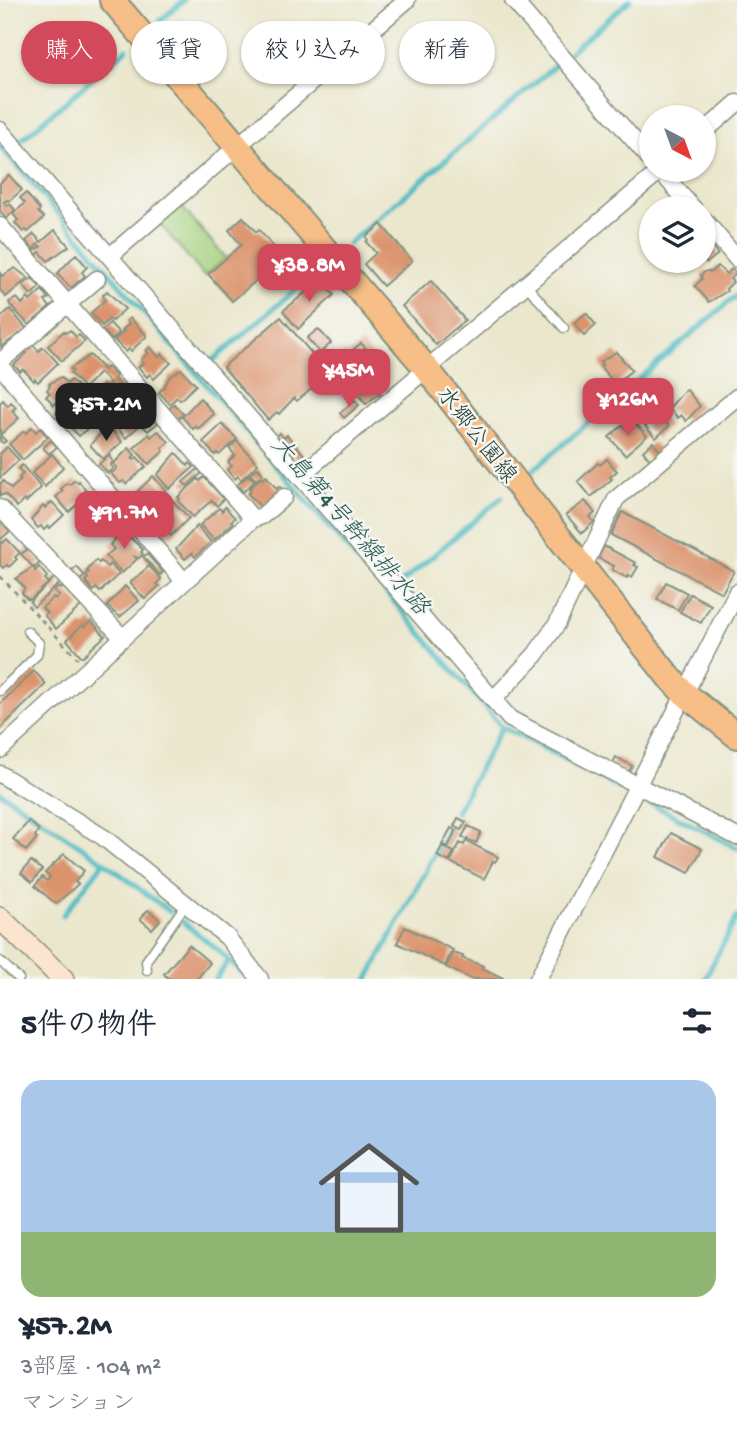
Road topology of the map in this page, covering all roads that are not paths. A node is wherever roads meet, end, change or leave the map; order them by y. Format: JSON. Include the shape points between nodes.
{"nodes":[{"id":1,"x":112,"y":0,"type":"edge"},
{"id":2,"x":407,"y":0,"type":"edge"},
{"id":3,"x":513,"y":0,"type":"edge"},
{"id":4,"x":737,"y":103,"type":"edge"},
{"id":5,"x":716,"y":121,"type":"edge"},
{"id":6,"x":0,"y":130,"type":"edge"},
{"id":7,"x":639,"y":146,"type":"edge"},
{"id":8,"x":237,"y":147,"type":"junction"},
{"id":9,"x":646,"y":182,"type":"edge"},
{"id":10,"x":670,"y":182,"type":"edge"},
{"id":11,"x":683,"y":196,"type":"edge"},
{"id":12,"x":0,"y":226,"type":"edge"},
{"id":13,"x":716,"y":234,"type":"edge"},
{"id":14,"x":110,"y":256,"type":"junction"},
{"id":15,"x":737,"y":259,"type":"edge"},
{"id":16,"x":97,"y":279,"type":"dead end"},
{"id":17,"x":525,"y":284,"type":"junction"},
{"id":18,"x":67,"y":304,"type":"junction"},
{"id":19,"x":564,"y":328,"type":"dead end"},
{"id":20,"x":0,"y":364,"type":"edge"},
{"id":21,"x":426,"y":368,"type":"junction"},
{"id":22,"x":737,"y":397,"type":"edge"},
{"id":23,"x":300,"y":476,"type":"junction"},
{"id":24,"x":284,"y":497,"type":"dead end"},
{"id":25,"x":0,"y":508,"type":"edge"},
{"id":26,"x":253,"y":519,"type":"junction"},
{"id":27,"x":582,"y":568,"type":"junction"},
{"id":28,"x":183,"y":580,"type":"junction"},
{"id":29,"x":737,"y":592,"type":"edge"},
{"id":30,"x":27,"y":631,"type":"dead end"},
{"id":31,"x":122,"y":637,"type":"junction"},
{"id":32,"x":0,"y":691,"type":"edge"},
{"id":33,"x":684,"y":693,"type":"junction"},
{"id":34,"x":493,"y":700,"type":"junction"},
{"id":35,"x":737,"y":736,"type":"edge"},
{"id":36,"x":0,"y":750,"type":"edge"},
{"id":37,"x":0,"y":774,"type":"edge"},
{"id":38,"x":638,"y":787,"type":"junction"},
{"id":39,"x":737,"y":837,"type":"edge"},
{"id":40,"x":186,"y":904,"type":"junction"},
{"id":41,"x":0,"y":918,"type":"edge"},
{"id":42,"x":0,"y":961,"type":"edge"},
{"id":43,"x":147,"y":970,"type":"dead end"},
{"id":44,"x":19,"y":979,"type":"edge"},
{"id":45,"x":63,"y":979,"type":"edge"},
{"id":46,"x":260,"y":979,"type":"edge"},
{"id":47,"x":538,"y":979,"type":"edge"}],
"edges":[{"from":1,"to":8,"type":"main road","name":"水郷公園線"},
{"from":2,"to":8,"type":"street"},
{"from":3,"to":7,"type":"street"},
{"from":4,"to":5,"type":"street"},
{"from":6,"to":14,"type":"street"},
{"from":8,"to":14,"type":"street"},
{"from":8,"to":21,"type":"main road","name":"水郷公園線"},
{"from":9,"to":17,"type":"street"},
{"from":10,"to":11,"type":"street"},
{"from":12,"to":18,"type":"street"},
{"from":13,"to":15,"type":"street"},
{"from":14,"to":23,"type":"street"},
{"from":16,"to":18,"type":"street"},
{"from":17,"to":19,"type":"lane"},
{"from":17,"to":21,"type":"street"},
{"from":18,"to":20,"type":"street"},
{"from":18,"to":26,"type":"street"},
{"from":20,"to":28,"type":"street"},
{"from":21,"to":23,"type":"street"},
{"from":21,"to":27,"type":"main road","name":"水郷公園線"},
{"from":22,"to":27,"type":"street","via":[[616,499]]},
{"from":23,"to":34,"type":"street"},
{"from":24,"to":26,"type":"street"},
{"from":25,"to":31,"type":"street"},
{"from":26,"to":28,"type":"street"},
{"from":27,"to":33,"type":"main road","name":"水郷公園線"},
{"from":27,"to":34,"type":"street","via":[[556,624],[535,655]]},
{"from":28,"to":31,"type":"street"},
{"from":29,"to":33,"type":"street"},
{"from":30,"to":32,"type":"lane","via":[[39,643],[37,655]]},
{"from":31,"to":36,"type":"street"},
{"from":33,"to":35,"type":"main road","name":"水郷公園線"},
{"from":33,"to":38,"type":"street"},
{"from":34,"to":38,"type":"street","via":[[510,719]]},
{"from":37,"to":40,"type":"street","via":[[103,837]]},
{"from":38,"to":39,"type":"street"},
{"from":38,"to":47,"type":"street"},
{"from":40,"to":43,"type":"lane","via":[[146,961]]},
{"from":40,"to":46,"type":"street","via":[[227,937]]},
{"from":41,"to":45,"type":"street"},
{"from":42,"to":44,"type":"lane"}]}
